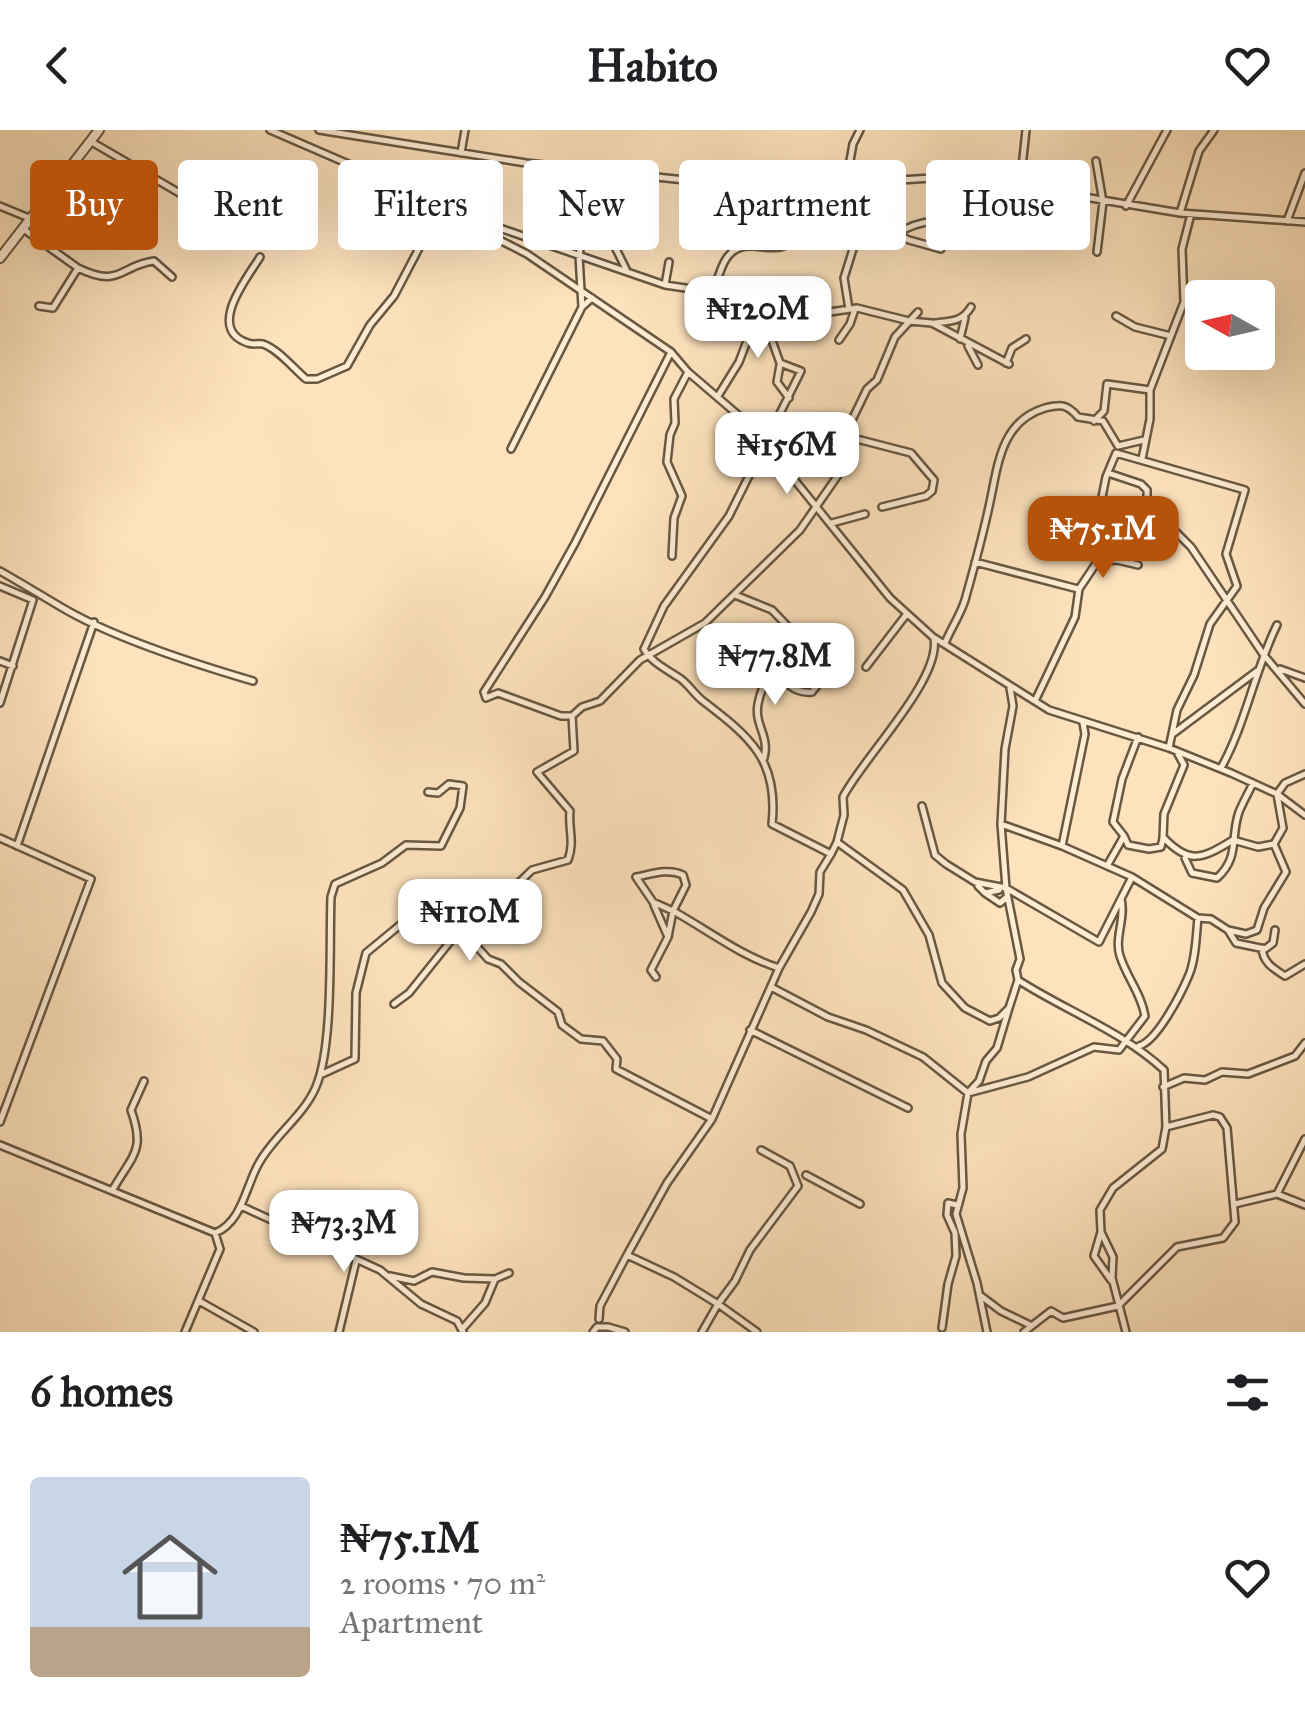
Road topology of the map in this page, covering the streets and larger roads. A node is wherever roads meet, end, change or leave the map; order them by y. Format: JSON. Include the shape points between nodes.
{"nodes":[{"id":1,"x":99,"y":130,"type":"edge"},
{"id":2,"x":270,"y":130,"type":"edge"},
{"id":3,"x":320,"y":130,"type":"edge"},
{"id":4,"x":465,"y":130,"type":"edge"},
{"id":5,"x":860,"y":130,"type":"edge"},
{"id":6,"x":1026,"y":130,"type":"edge"},
{"id":7,"x":1167,"y":130,"type":"edge"},
{"id":8,"x":1214,"y":130,"type":"edge"},
{"id":9,"x":90,"y":141,"type":"junction"},
{"id":10,"x":461,"y":153,"type":"junction"},
{"id":11,"x":340,"y":160,"type":"edge"},
{"id":12,"x":850,"y":160,"type":"edge"},
{"id":13,"x":1023,"y":160,"type":"edge"},
{"id":14,"x":1096,"y":161,"type":"dead end"},
{"id":15,"x":523,"y":162,"type":"edge"},
{"id":16,"x":1305,"y":173,"type":"edge"},
{"id":17,"x":178,"y":192,"type":"edge"},
{"id":18,"x":1090,"y":199,"type":"edge"},
{"id":19,"x":1103,"y":202,"type":"junction"},
{"id":20,"x":0,"y":206,"type":"edge"},
{"id":21,"x":1126,"y":206,"type":"junction"},
{"id":22,"x":1180,"y":213,"type":"junction"},
{"id":23,"x":1191,"y":214,"type":"junction"},
{"id":24,"x":29,"y":218,"type":"junction"},
{"id":25,"x":1287,"y":221,"type":"junction"},
{"id":26,"x":1305,"y":222,"type":"edge"},
{"id":27,"x":22,"y":228,"type":"junction"},
{"id":28,"x":503,"y":229,"type":"edge"},
{"id":29,"x":503,"y":242,"type":"edge"},
{"id":30,"x":418,"y":250,"type":"edge"},
{"id":31,"x":581,"y":250,"type":"edge"},
{"id":32,"x":616,"y":250,"type":"edge"},
{"id":33,"x":734,"y":250,"type":"edge"},
{"id":34,"x":853,"y":250,"type":"edge"},
{"id":35,"x":1097,"y":252,"type":"dead end"},
{"id":36,"x":580,"y":256,"type":"junction"},
{"id":37,"x":0,"y":258,"type":"edge"},
{"id":38,"x":260,"y":258,"type":"dead end"},
{"id":39,"x":669,"y":262,"type":"dead end"},
{"id":40,"x":78,"y":268,"type":"junction"},
{"id":41,"x":627,"y":271,"type":"junction"},
{"id":42,"x":719,"y":275,"type":"junction"},
{"id":43,"x":172,"y":276,"type":"dead end"},
{"id":44,"x":665,"y":284,"type":"junction"},
{"id":45,"x":581,"y":291,"type":"junction"},
{"id":46,"x":714,"y":292,"type":"junction"},
{"id":47,"x":730,"y":295,"type":"junction"},
{"id":48,"x":592,"y":298,"type":"junction"},
{"id":49,"x":761,"y":304,"type":"junction"},
{"id":50,"x":774,"y":304,"type":"junction"},
{"id":51,"x":804,"y":304,"type":"junction"},
{"id":52,"x":39,"y":306,"type":"dead end"},
{"id":53,"x":582,"y":307,"type":"junction"},
{"id":54,"x":971,"y":307,"type":"dead end"},
{"id":55,"x":852,"y":309,"type":"junction"},
{"id":56,"x":918,"y":312,"type":"dead end"},
{"id":57,"x":1116,"y":316,"type":"dead end"},
{"id":58,"x":965,"y":317,"type":"junction"},
{"id":59,"x":908,"y":322,"type":"junction"},
{"id":60,"x":932,"y":323,"type":"junction"},
{"id":61,"x":805,"y":325,"type":"dead end"},
{"id":62,"x":1171,"y":336,"type":"junction"},
{"id":63,"x":839,"y":340,"type":"dead end"},
{"id":64,"x":1026,"y":340,"type":"dead end"},
{"id":65,"x":963,"y":341,"type":"junction"},
{"id":66,"x":672,"y":352,"type":"junction"},
{"id":67,"x":781,"y":363,"type":"junction"},
{"id":68,"x":978,"y":365,"type":"dead end"},
{"id":69,"x":688,"y":372,"type":"junction"},
{"id":70,"x":1150,"y":390,"type":"junction"},
{"id":71,"x":718,"y":396,"type":"junction"},
{"id":72,"x":789,"y":398,"type":"junction"},
{"id":73,"x":1094,"y":421,"type":"junction"},
{"id":74,"x":776,"y":423,"type":"junction"},
{"id":75,"x":752,"y":426,"type":"junction"},
{"id":76,"x":849,"y":437,"type":"junction"},
{"id":77,"x":1144,"y":440,"type":"junction"},
{"id":78,"x":765,"y":442,"type":"junction"},
{"id":79,"x":511,"y":449,"type":"dead end"},
{"id":80,"x":1117,"y":449,"type":"junction"},
{"id":81,"x":1142,"y":459,"type":"junction"},
{"id":82,"x":1108,"y":473,"type":"junction"},
{"id":83,"x":818,"y":505,"type":"junction"},
{"id":84,"x":882,"y":507,"type":"dead end"},
{"id":85,"x":865,"y":514,"type":"dead end"},
{"id":86,"x":832,"y":523,"type":"junction"},
{"id":87,"x":672,"y":556,"type":"dead end"},
{"id":88,"x":975,"y":562,"type":"junction"},
{"id":89,"x":1097,"y":562,"type":"junction"},
{"id":90,"x":1138,"y":565,"type":"dead end"},
{"id":91,"x":0,"y":571,"type":"edge"},
{"id":92,"x":0,"y":586,"type":"edge"},
{"id":93,"x":1080,"y":589,"type":"junction"},
{"id":94,"x":736,"y":595,"type":"junction"},
{"id":95,"x":1226,"y":603,"type":"junction"},
{"id":96,"x":906,"y":615,"type":"junction"},
{"id":97,"x":94,"y":622,"type":"junction"},
{"id":98,"x":1277,"y":625,"type":"dead end"},
{"id":99,"x":933,"y":636,"type":"junction"},
{"id":100,"x":945,"y":642,"type":"junction"},
{"id":101,"x":1263,"y":654,"type":"junction"},
{"id":102,"x":648,"y":656,"type":"junction"},
{"id":103,"x":0,"y":661,"type":"edge"},
{"id":104,"x":13,"y":666,"type":"junction"},
{"id":105,"x":866,"y":666,"type":"dead end"},
{"id":106,"x":774,"y":667,"type":"junction"},
{"id":107,"x":1277,"y":668,"type":"junction"},
{"id":108,"x":1258,"y":671,"type":"junction"},
{"id":109,"x":824,"y":676,"type":"dead end"},
{"id":110,"x":1305,"y":678,"type":"edge"},
{"id":111,"x":253,"y":680,"type":"dead end"},
{"id":112,"x":1009,"y":685,"type":"junction"},
{"id":113,"x":1036,"y":700,"type":"junction"},
{"id":114,"x":0,"y":703,"type":"edge"},
{"id":115,"x":1305,"y":704,"type":"edge"},
{"id":116,"x":572,"y":716,"type":"junction"},
{"id":117,"x":1083,"y":723,"type":"junction"},
{"id":118,"x":1172,"y":735,"type":"junction"},
{"id":119,"x":1138,"y":737,"type":"junction"},
{"id":120,"x":1169,"y":748,"type":"junction"},
{"id":121,"x":1177,"y":751,"type":"junction"},
{"id":122,"x":764,"y":758,"type":"junction"},
{"id":123,"x":1221,"y":768,"type":"junction"},
{"id":124,"x":1305,"y":774,"type":"edge"},
{"id":125,"x":1253,"y":782,"type":"junction"},
{"id":126,"x":428,"y":792,"type":"dead end"},
{"id":127,"x":1277,"y":794,"type":"junction"},
{"id":128,"x":922,"y":806,"type":"dead end"},
{"id":129,"x":1305,"y":816,"type":"edge"},
{"id":130,"x":1001,"y":824,"type":"junction"},
{"id":131,"x":1124,"y":836,"type":"junction"},
{"id":132,"x":1163,"y":837,"type":"junction"},
{"id":133,"x":0,"y":838,"type":"edge"},
{"id":134,"x":1232,"y":840,"type":"junction"},
{"id":135,"x":838,"y":842,"type":"junction"},
{"id":136,"x":1274,"y":844,"type":"junction"},
{"id":137,"x":17,"y":846,"type":"junction"},
{"id":138,"x":1062,"y":846,"type":"junction"},
{"id":139,"x":830,"y":854,"type":"junction"},
{"id":140,"x":1184,"y":856,"type":"junction"},
{"id":141,"x":1107,"y":866,"type":"junction"},
{"id":142,"x":1132,"y":877,"type":"junction"},
{"id":143,"x":975,"y":882,"type":"junction"},
{"id":144,"x":450,"y":888,"type":"dead end"},
{"id":145,"x":1007,"y":892,"type":"junction"},
{"id":146,"x":986,"y":893,"type":"junction"},
{"id":147,"x":1121,"y":899,"type":"junction"},
{"id":148,"x":652,"y":902,"type":"junction"},
{"id":149,"x":673,"y":911,"type":"junction"},
{"id":150,"x":1198,"y":918,"type":"junction"},
{"id":151,"x":462,"y":930,"type":"junction"},
{"id":152,"x":1228,"y":930,"type":"junction"},
{"id":153,"x":1275,"y":930,"type":"dead end"},
{"id":154,"x":668,"y":937,"type":"junction"},
{"id":155,"x":1262,"y":948,"type":"junction"},
{"id":156,"x":1305,"y":964,"type":"edge"},
{"id":157,"x":779,"y":968,"type":"junction"},
{"id":158,"x":656,"y":977,"type":"dead end"},
{"id":159,"x":1018,"y":980,"type":"junction"},
{"id":160,"x":771,"y":987,"type":"junction"},
{"id":161,"x":394,"y":1004,"type":"dead end"},
{"id":162,"x":1010,"y":1008,"type":"junction"},
{"id":163,"x":750,"y":1030,"type":"junction"},
{"id":164,"x":1127,"y":1042,"type":"junction"},
{"id":165,"x":1305,"y":1044,"type":"edge"},
{"id":166,"x":1136,"y":1046,"type":"junction"},
{"id":167,"x":320,"y":1074,"type":"junction"},
{"id":168,"x":144,"y":1081,"type":"dead end"},
{"id":169,"x":1163,"y":1088,"type":"junction"},
{"id":170,"x":968,"y":1093,"type":"junction"},
{"id":171,"x":908,"y":1108,"type":"dead end"},
{"id":172,"x":712,"y":1119,"type":"junction"},
{"id":173,"x":0,"y":1122,"type":"edge"},
{"id":174,"x":1166,"y":1127,"type":"junction"},
{"id":175,"x":1305,"y":1139,"type":"edge"},
{"id":176,"x":0,"y":1145,"type":"edge"},
{"id":177,"x":761,"y":1150,"type":"dead end"},
{"id":178,"x":792,"y":1170,"type":"junction"},
{"id":179,"x":806,"y":1175,"type":"junction"},
{"id":180,"x":798,"y":1184,"type":"junction"},
{"id":181,"x":112,"y":1190,"type":"junction"},
{"id":182,"x":1277,"y":1194,"type":"junction"},
{"id":183,"x":860,"y":1204,"type":"dead end"},
{"id":184,"x":1235,"y":1204,"type":"junction"},
{"id":185,"x":240,"y":1206,"type":"junction"},
{"id":186,"x":958,"y":1206,"type":"junction"},
{"id":187,"x":1305,"y":1206,"type":"edge"},
{"id":188,"x":1101,"y":1232,"type":"junction"},
{"id":189,"x":216,"y":1233,"type":"junction"},
{"id":190,"x":627,"y":1254,"type":"junction"},
{"id":191,"x":356,"y":1261,"type":"junction"},
{"id":192,"x":509,"y":1274,"type":"dead end"},
{"id":193,"x":388,"y":1275,"type":"junction"},
{"id":194,"x":495,"y":1279,"type":"junction"},
{"id":195,"x":1113,"y":1282,"type":"junction"},
{"id":196,"x":980,"y":1295,"type":"junction"},
{"id":197,"x":199,"y":1302,"type":"junction"},
{"id":198,"x":718,"y":1304,"type":"junction"},
{"id":199,"x":1118,"y":1306,"type":"junction"},
{"id":200,"x":599,"y":1319,"type":"junction"},
{"id":201,"x":1030,"y":1325,"type":"junction"},
{"id":202,"x":608,"y":1326,"type":"junction"},
{"id":203,"x":942,"y":1328,"type":"dead end"},
{"id":204,"x":463,"y":1330,"type":"edge"},
{"id":205,"x":595,"y":1330,"type":"edge"},
{"id":206,"x":185,"y":1332,"type":"edge"},
{"id":207,"x":254,"y":1332,"type":"edge"},
{"id":208,"x":339,"y":1332,"type":"edge"},
{"id":209,"x":626,"y":1332,"type":"edge"},
{"id":210,"x":702,"y":1332,"type":"edge"},
{"id":211,"x":757,"y":1332,"type":"edge"},
{"id":212,"x":987,"y":1332,"type":"edge"},
{"id":213,"x":1024,"y":1332,"type":"edge"},
{"id":214,"x":1126,"y":1332,"type":"edge"}],
"edges":[{"from":1,"to":9,"type":"street"},
{"from":2,"to":11,"type":"street"},
{"from":3,"to":10,"type":"street"},
{"from":4,"to":10,"type":"street"},
{"from":5,"to":12,"type":"street"},
{"from":6,"to":13,"type":"street"},
{"from":7,"to":21,"type":"street"},
{"from":8,"to":22,"type":"street","via":[[1199,151]]},
{"from":9,"to":17,"type":"street"},
{"from":9,"to":24,"type":"street"},
{"from":10,"to":15,"type":"street"},
{"from":14,"to":19,"type":"street"},
{"from":16,"to":25,"type":"street"},
{"from":18,"to":19,"type":"street"},
{"from":19,"to":21,"type":"street"},
{"from":19,"to":35,"type":"street"},
{"from":20,"to":24,"type":"street"},
{"from":21,"to":22,"type":"street"},
{"from":22,"to":23,"type":"street"},
{"from":23,"to":25,"type":"street"},
{"from":23,"to":62,"type":"street","via":[[1182,249],[1184,302]]},
{"from":24,"to":27,"type":"street"},
{"from":25,"to":26,"type":"street"},
{"from":27,"to":37,"type":"street"},
{"from":27,"to":40,"type":"street"},
{"from":28,"to":36,"type":"street"},
{"from":29,"to":45,"type":"street"},
{"from":30,"to":38,"type":"street","via":[[348,366],[317,379],[306,379],[262,344],[243,342],[233,329],[230,306]]},
{"from":31,"to":36,"type":"street"},
{"from":32,"to":41,"type":"street"},
{"from":33,"to":42,"type":"street"},
{"from":34,"to":55,"type":"street","via":[[844,278]]},
{"from":36,"to":41,"type":"street"},
{"from":36,"to":45,"type":"street"},
{"from":39,"to":44,"type":"street"},
{"from":40,"to":43,"type":"street","via":[[118,276],[154,261]]},
{"from":40,"to":52,"type":"street","via":[[52,308]]},
{"from":41,"to":44,"type":"street"},
{"from":42,"to":46,"type":"street"},
{"from":42,"to":47,"type":"street"},
{"from":44,"to":46,"type":"street"},
{"from":45,"to":48,"type":"street"},
{"from":45,"to":53,"type":"street"},
{"from":46,"to":47,"type":"street"},
{"from":47,"to":49,"type":"street"},
{"from":48,"to":53,"type":"street"},
{"from":48,"to":66,"type":"street"},
{"from":49,"to":50,"type":"street"},
{"from":49,"to":71,"type":"street"},
{"from":50,"to":51,"type":"street"},
{"from":50,"to":67,"type":"street","via":[[768,332]]},
{"from":51,"to":55,"type":"street","via":[[830,312]]},
{"from":51,"to":61,"type":"street"},
{"from":53,"to":79,"type":"street"},
{"from":54,"to":58,"type":"street"},
{"from":55,"to":59,"type":"street"},
{"from":55,"to":63,"type":"street"},
{"from":56,"to":59,"type":"street"},
{"from":57,"to":62,"type":"street"},
{"from":58,"to":60,"type":"street"},
{"from":58,"to":65,"type":"street"},
{"from":59,"to":60,"type":"street"},
{"from":59,"to":76,"type":"street","via":[[867,389]]},
{"from":60,"to":65,"type":"street"},
{"from":62,"to":70,"type":"street"},
{"from":64,"to":65,"type":"street","via":[[1012,348],[1007,363]]},
{"from":65,"to":68,"type":"street"},
{"from":66,"to":69,"type":"street"},
{"from":66,"to":116,"type":"street","via":[[568,556],[484,692],[486,698],[498,693]]},
{"from":67,"to":72,"type":"street","via":[[778,382]]},
{"from":67,"to":72,"type":"street","via":[[801,371]]},
{"from":69,"to":71,"type":"street"},
{"from":69,"to":87,"type":"street","via":[[674,399],[667,462],[682,496]]},
{"from":70,"to":73,"type":"street","via":[[1107,384],[1104,411]]},
{"from":70,"to":77,"type":"street"},
{"from":71,"to":75,"type":"street"},
{"from":72,"to":74,"type":"street"},
{"from":73,"to":80,"type":"street","via":[[1104,421]]},
{"from":73,"to":88,"type":"street","via":[[1059,404],[1033,412],[1010,432],[999,452]]},
{"from":74,"to":75,"type":"street"},
{"from":74,"to":78,"type":"street"},
{"from":75,"to":78,"type":"street"},
{"from":76,"to":83,"type":"street","via":[[843,468]]},
{"from":76,"to":84,"type":"street","via":[[911,453],[934,480],[926,496]]},
{"from":77,"to":80,"type":"street"},
{"from":77,"to":81,"type":"street"},
{"from":78,"to":83,"type":"street"},
{"from":78,"to":102,"type":"street","via":[[722,528],[658,617],[644,645]]},
{"from":80,"to":81,"type":"street"},
{"from":80,"to":82,"type":"street"},
{"from":81,"to":95,"type":"street","via":[[1245,490],[1226,554],[1237,586]]},
{"from":82,"to":89,"type":"street","via":[[1095,532]]},
{"from":82,"to":95,"type":"street","via":[[1147,490],[1147,503],[1190,547]]},
{"from":83,"to":86,"type":"street"},
{"from":83,"to":94,"type":"street"},
{"from":85,"to":86,"type":"street"},
{"from":86,"to":96,"type":"street"},
{"from":88,"to":93,"type":"street"},
{"from":88,"to":100,"type":"street"},
{"from":89,"to":90,"type":"street"},
{"from":89,"to":93,"type":"street"},
{"from":91,"to":97,"type":"street"},
{"from":92,"to":104,"type":"street","via":[[34,600]]},
{"from":93,"to":113,"type":"street","via":[[1075,617]]},
{"from":94,"to":102,"type":"street","via":[[694,632]]},
{"from":94,"to":106,"type":"street","via":[[772,610],[795,634]]},
{"from":95,"to":101,"type":"street"},
{"from":95,"to":118,"type":"street","via":[[1210,624]]},
{"from":96,"to":99,"type":"street"},
{"from":96,"to":105,"type":"street"},
{"from":97,"to":111,"type":"street"},
{"from":97,"to":137,"type":"street"},
{"from":98,"to":101,"type":"street"},
{"from":99,"to":100,"type":"street"},
{"from":99,"to":135,"type":"street","via":[[932,660],[911,699],[843,796]]},
{"from":100,"to":112,"type":"street"},
{"from":101,"to":107,"type":"street"},
{"from":101,"to":108,"type":"street"},
{"from":102,"to":116,"type":"street","via":[[600,701]]},
{"from":102,"to":122,"type":"street","via":[[724,715]]},
{"from":103,"to":104,"type":"street"},
{"from":104,"to":114,"type":"street"},
{"from":106,"to":109,"type":"street","via":[[804,693]]},
{"from":106,"to":122,"type":"street","via":[[758,706]]},
{"from":107,"to":110,"type":"street"},
{"from":107,"to":115,"type":"street"},
{"from":108,"to":118,"type":"street"},
{"from":108,"to":123,"type":"street"},
{"from":112,"to":113,"type":"street"},
{"from":112,"to":130,"type":"street","via":[[1013,706]]},
{"from":113,"to":117,"type":"street"},
{"from":116,"to":151,"type":"street","via":[[574,751],[538,772],[570,811],[568,860],[532,870]]},
{"from":117,"to":119,"type":"street"},
{"from":117,"to":138,"type":"street"},
{"from":118,"to":120,"type":"street"},
{"from":119,"to":120,"type":"street"},
{"from":119,"to":131,"type":"street","via":[[1113,822]]},
{"from":120,"to":121,"type":"street"},
{"from":121,"to":123,"type":"street"},
{"from":121,"to":132,"type":"street","via":[[1184,765],[1164,814]]},
{"from":122,"to":139,"type":"street","via":[[775,796],[772,824]]},
{"from":123,"to":125,"type":"street"},
{"from":124,"to":127,"type":"street"},
{"from":125,"to":127,"type":"street"},
{"from":125,"to":134,"type":"street"},
{"from":126,"to":167,"type":"street","via":[[463,786],[441,846],[406,845],[335,884],[330,897]]},
{"from":127,"to":129,"type":"street"},
{"from":127,"to":136,"type":"street","via":[[1283,828]]},
{"from":128,"to":143,"type":"street","via":[[935,855]]},
{"from":130,"to":138,"type":"street"},
{"from":130,"to":145,"type":"street"},
{"from":131,"to":132,"type":"street","via":[[1128,844],[1149,849],[1161,847]]},
{"from":131,"to":141,"type":"street"},
{"from":132,"to":140,"type":"street"},
{"from":133,"to":137,"type":"street"},
{"from":134,"to":136,"type":"street"},
{"from":134,"to":140,"type":"street","via":[[1200,856]]},
{"from":134,"to":140,"type":"street","via":[[1232,862],[1217,878],[1192,873]]},
{"from":135,"to":139,"type":"street"},
{"from":135,"to":162,"type":"street","via":[[904,890],[930,935],[942,983],[965,1008],[990,1021]]},
{"from":136,"to":152,"type":"street","via":[[1286,872],[1257,930]]},
{"from":137,"to":173,"type":"street","via":[[91,879]]},
{"from":138,"to":141,"type":"street"},
{"from":139,"to":157,"type":"street","via":[[811,912]]},
{"from":141,"to":142,"type":"street"},
{"from":142,"to":147,"type":"street"},
{"from":142,"to":150,"type":"street"},
{"from":143,"to":145,"type":"street"},
{"from":143,"to":146,"type":"street"},
{"from":144,"to":167,"type":"street","via":[[436,889],[366,952],[356,993],[355,1059]]},
{"from":145,"to":146,"type":"street"},
{"from":145,"to":146,"type":"street","via":[[1000,903]]},
{"from":145,"to":147,"type":"street","via":[[1099,942]]},
{"from":145,"to":159,"type":"street","via":[[1020,946]]},
{"from":147,"to":164,"type":"street","via":[[1118,952],[1145,1016]]},
{"from":148,"to":149,"type":"street"},
{"from":148,"to":149,"type":"street","via":[[636,878],[675,871],[686,885]]},
{"from":148,"to":154,"type":"street"},
{"from":149,"to":154,"type":"street"},
{"from":149,"to":157,"type":"street"},
{"from":150,"to":152,"type":"street"},
{"from":150,"to":166,"type":"street","via":[[1190,974],[1159,1032]]},
{"from":151,"to":161,"type":"street"},
{"from":151,"to":172,"type":"street","via":[[488,959],[558,1012],[562,1025],[581,1039],[604,1041],[616,1069]]},
{"from":152,"to":155,"type":"street","via":[[1236,943]]},
{"from":153,"to":155,"type":"street","via":[[1273,943]]},
{"from":154,"to":158,"type":"street","via":[[652,963]]},
{"from":155,"to":156,"type":"street","via":[[1270,967],[1286,976]]},
{"from":157,"to":160,"type":"street"},
{"from":159,"to":162,"type":"street"},
{"from":159,"to":164,"type":"street"},
{"from":160,"to":163,"type":"street"},
{"from":160,"to":170,"type":"street","via":[[922,1057]]},
{"from":162,"to":170,"type":"street","via":[[997,1048]]},
{"from":163,"to":171,"type":"street"},
{"from":163,"to":172,"type":"street"},
{"from":164,"to":166,"type":"street"},
{"from":164,"to":170,"type":"street","via":[[1120,1050],[1094,1047],[1028,1077]]},
{"from":165,"to":169,"type":"street","via":[[1295,1056],[1248,1074],[1184,1078]]},
{"from":166,"to":169,"type":"street","via":[[1164,1070]]},
{"from":167,"to":185,"type":"street","via":[[314,1093],[260,1160]]},
{"from":168,"to":181,"type":"street","via":[[131,1110],[139,1130],[136,1151]]},
{"from":169,"to":174,"type":"street"},
{"from":170,"to":186,"type":"street"},
{"from":172,"to":190,"type":"street"},
{"from":174,"to":184,"type":"street","via":[[1220,1117]]},
{"from":174,"to":188,"type":"street","via":[[1162,1149],[1112,1188],[1100,1210]]},
{"from":175,"to":182,"type":"street"},
{"from":176,"to":181,"type":"street"},
{"from":177,"to":178,"type":"street"},
{"from":178,"to":179,"type":"street"},
{"from":178,"to":180,"type":"street"},
{"from":179,"to":180,"type":"street"},
{"from":179,"to":183,"type":"street"},
{"from":180,"to":198,"type":"street"},
{"from":181,"to":189,"type":"street"},
{"from":182,"to":184,"type":"street"},
{"from":182,"to":187,"type":"street"},
{"from":184,"to":199,"type":"street","via":[[1235,1222],[1223,1238],[1177,1247]]},
{"from":185,"to":189,"type":"street"},
{"from":185,"to":191,"type":"street"},
{"from":186,"to":196,"type":"street"},
{"from":186,"to":203,"type":"street","via":[[948,1203],[956,1256]]},
{"from":188,"to":195,"type":"street","via":[[1113,1258]]},
{"from":188,"to":195,"type":"street","via":[[1094,1256]]},
{"from":189,"to":197,"type":"street","via":[[220,1249]]},
{"from":190,"to":198,"type":"street"},
{"from":190,"to":200,"type":"street"},
{"from":191,"to":193,"type":"street"},
{"from":191,"to":208,"type":"street"},
{"from":192,"to":194,"type":"street"},
{"from":193,"to":194,"type":"street"},
{"from":193,"to":204,"type":"street"},
{"from":194,"to":204,"type":"street"},
{"from":195,"to":199,"type":"street"},
{"from":196,"to":201,"type":"street"},
{"from":196,"to":212,"type":"street"},
{"from":197,"to":206,"type":"street"},
{"from":197,"to":207,"type":"street"},
{"from":198,"to":210,"type":"street"},
{"from":198,"to":211,"type":"street"},
{"from":199,"to":201,"type":"street","via":[[1063,1318],[1051,1311]]},
{"from":199,"to":214,"type":"street"},
{"from":200,"to":202,"type":"street"},
{"from":200,"to":205,"type":"street"},
{"from":201,"to":213,"type":"street"},
{"from":202,"to":205,"type":"street"},
{"from":202,"to":209,"type":"street"}]}
